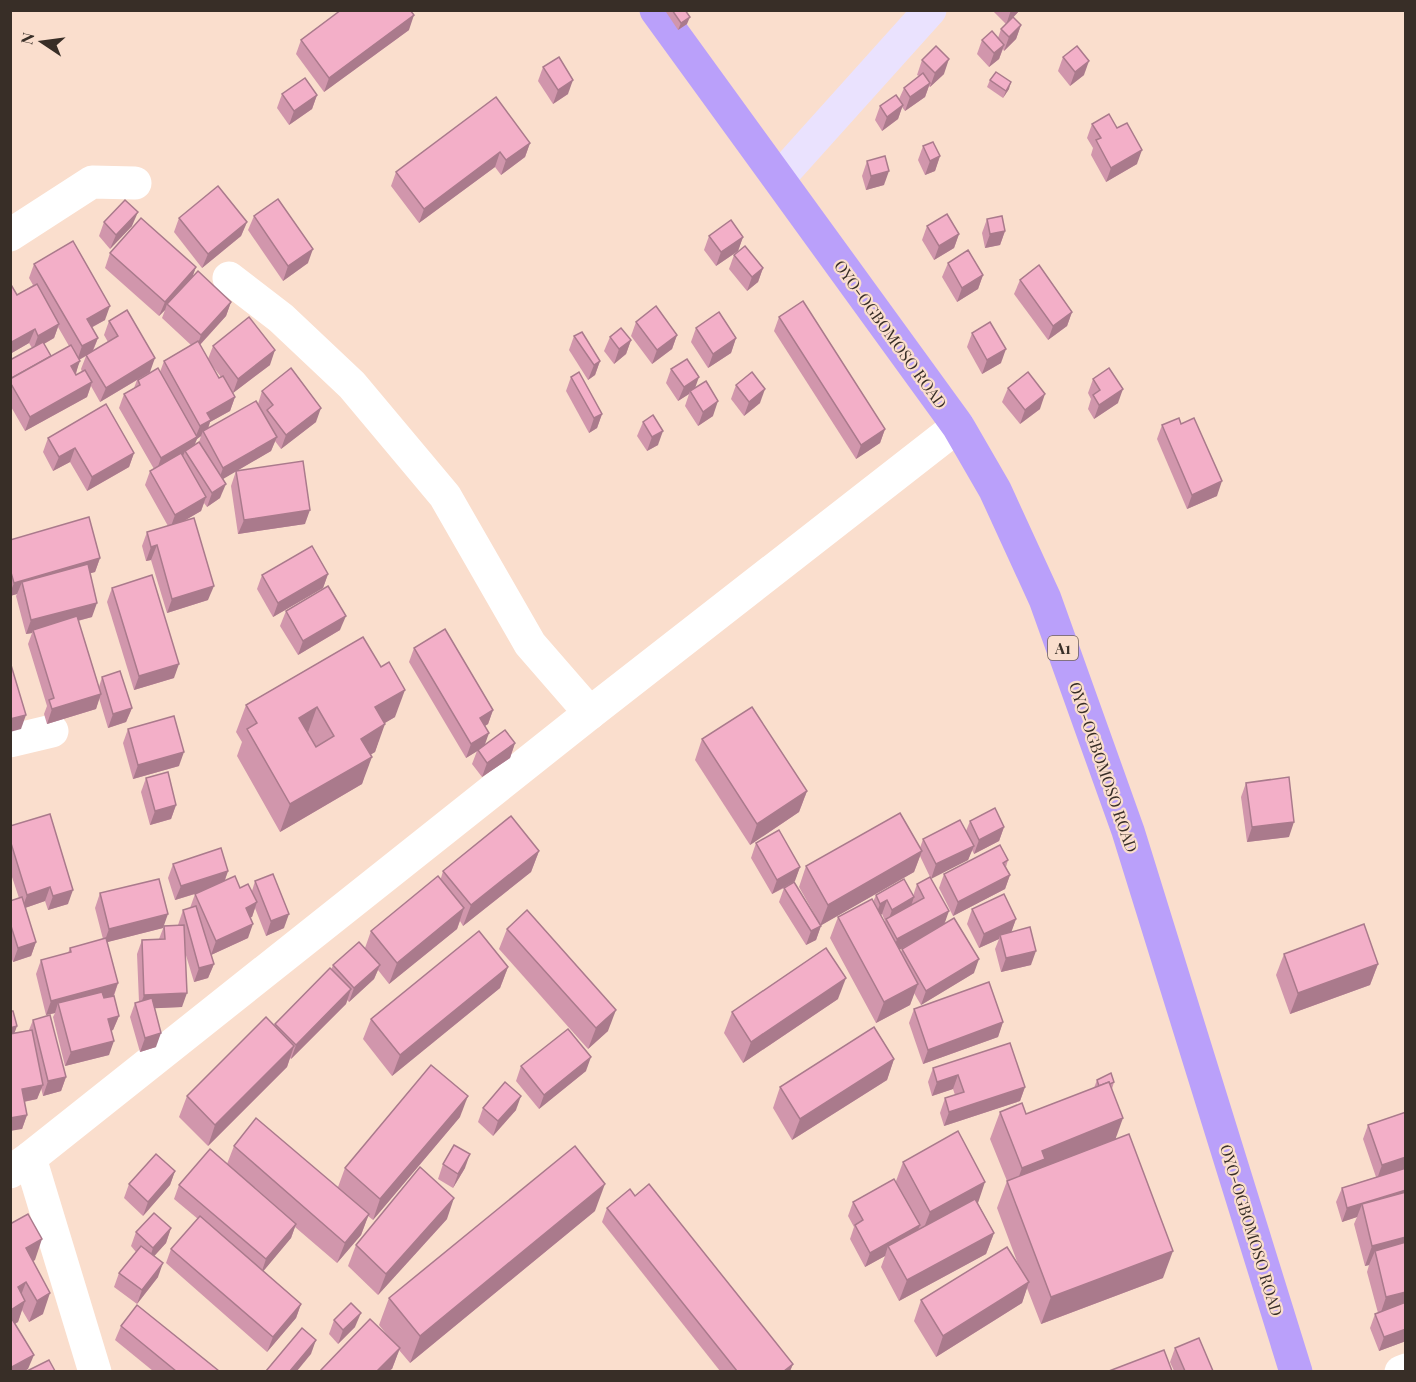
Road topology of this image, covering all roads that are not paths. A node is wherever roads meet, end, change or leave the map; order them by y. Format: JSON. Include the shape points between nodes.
{"nodes":[{"id":1,"x":656,"y":10,"type":"edge"},
{"id":2,"x":930,"y":10,"type":"edge"},
{"id":3,"x":780,"y":178,"type":"junction"},
{"id":4,"x":135,"y":183,"type":"dead end"},
{"id":5,"x":10,"y":235,"type":"edge"},
{"id":6,"x":229,"y":278,"type":"dead end"},
{"id":7,"x":958,"y":426,"type":"junction"},
{"id":8,"x":590,"y":713,"type":"junction"},
{"id":9,"x":52,"y":730,"type":"dead end"},
{"id":10,"x":10,"y":741,"type":"edge"},
{"id":11,"x":20,"y":1165,"type":"edge"},
{"id":12,"x":1406,"y":1370,"type":"edge"},
{"id":13,"x":95,"y":1371,"type":"edge"},
{"id":14,"x":1296,"y":1371,"type":"edge"},
{"id":15,"x":1401,"y":1371,"type":"edge"}],
"edges":[{"from":1,"to":3,"type":"highway","name":"OYO-OGBOMOSO ROAD","number":"A1"},
{"from":2,"to":3,"type":"main road"},
{"from":3,"to":7,"type":"highway","name":"OYO-OGBOMOSO ROAD","number":"A1"},
{"from":4,"to":5,"type":"street","via":[[92,182]]},
{"from":6,"to":8,"type":"street","via":[[281,318],[352,386],[446,496],[530,644]]},
{"from":7,"to":8,"type":"street"},
{"from":7,"to":14,"type":"highway","name":"OYO-OGBOMOSO ROAD","number":"A1","via":[[995,490],[1045,599],[1128,831]]},
{"from":8,"to":11,"type":"street"},
{"from":9,"to":10,"type":"street"},
{"from":11,"to":13,"type":"street"},
{"from":12,"to":15,"type":"street"}]}
